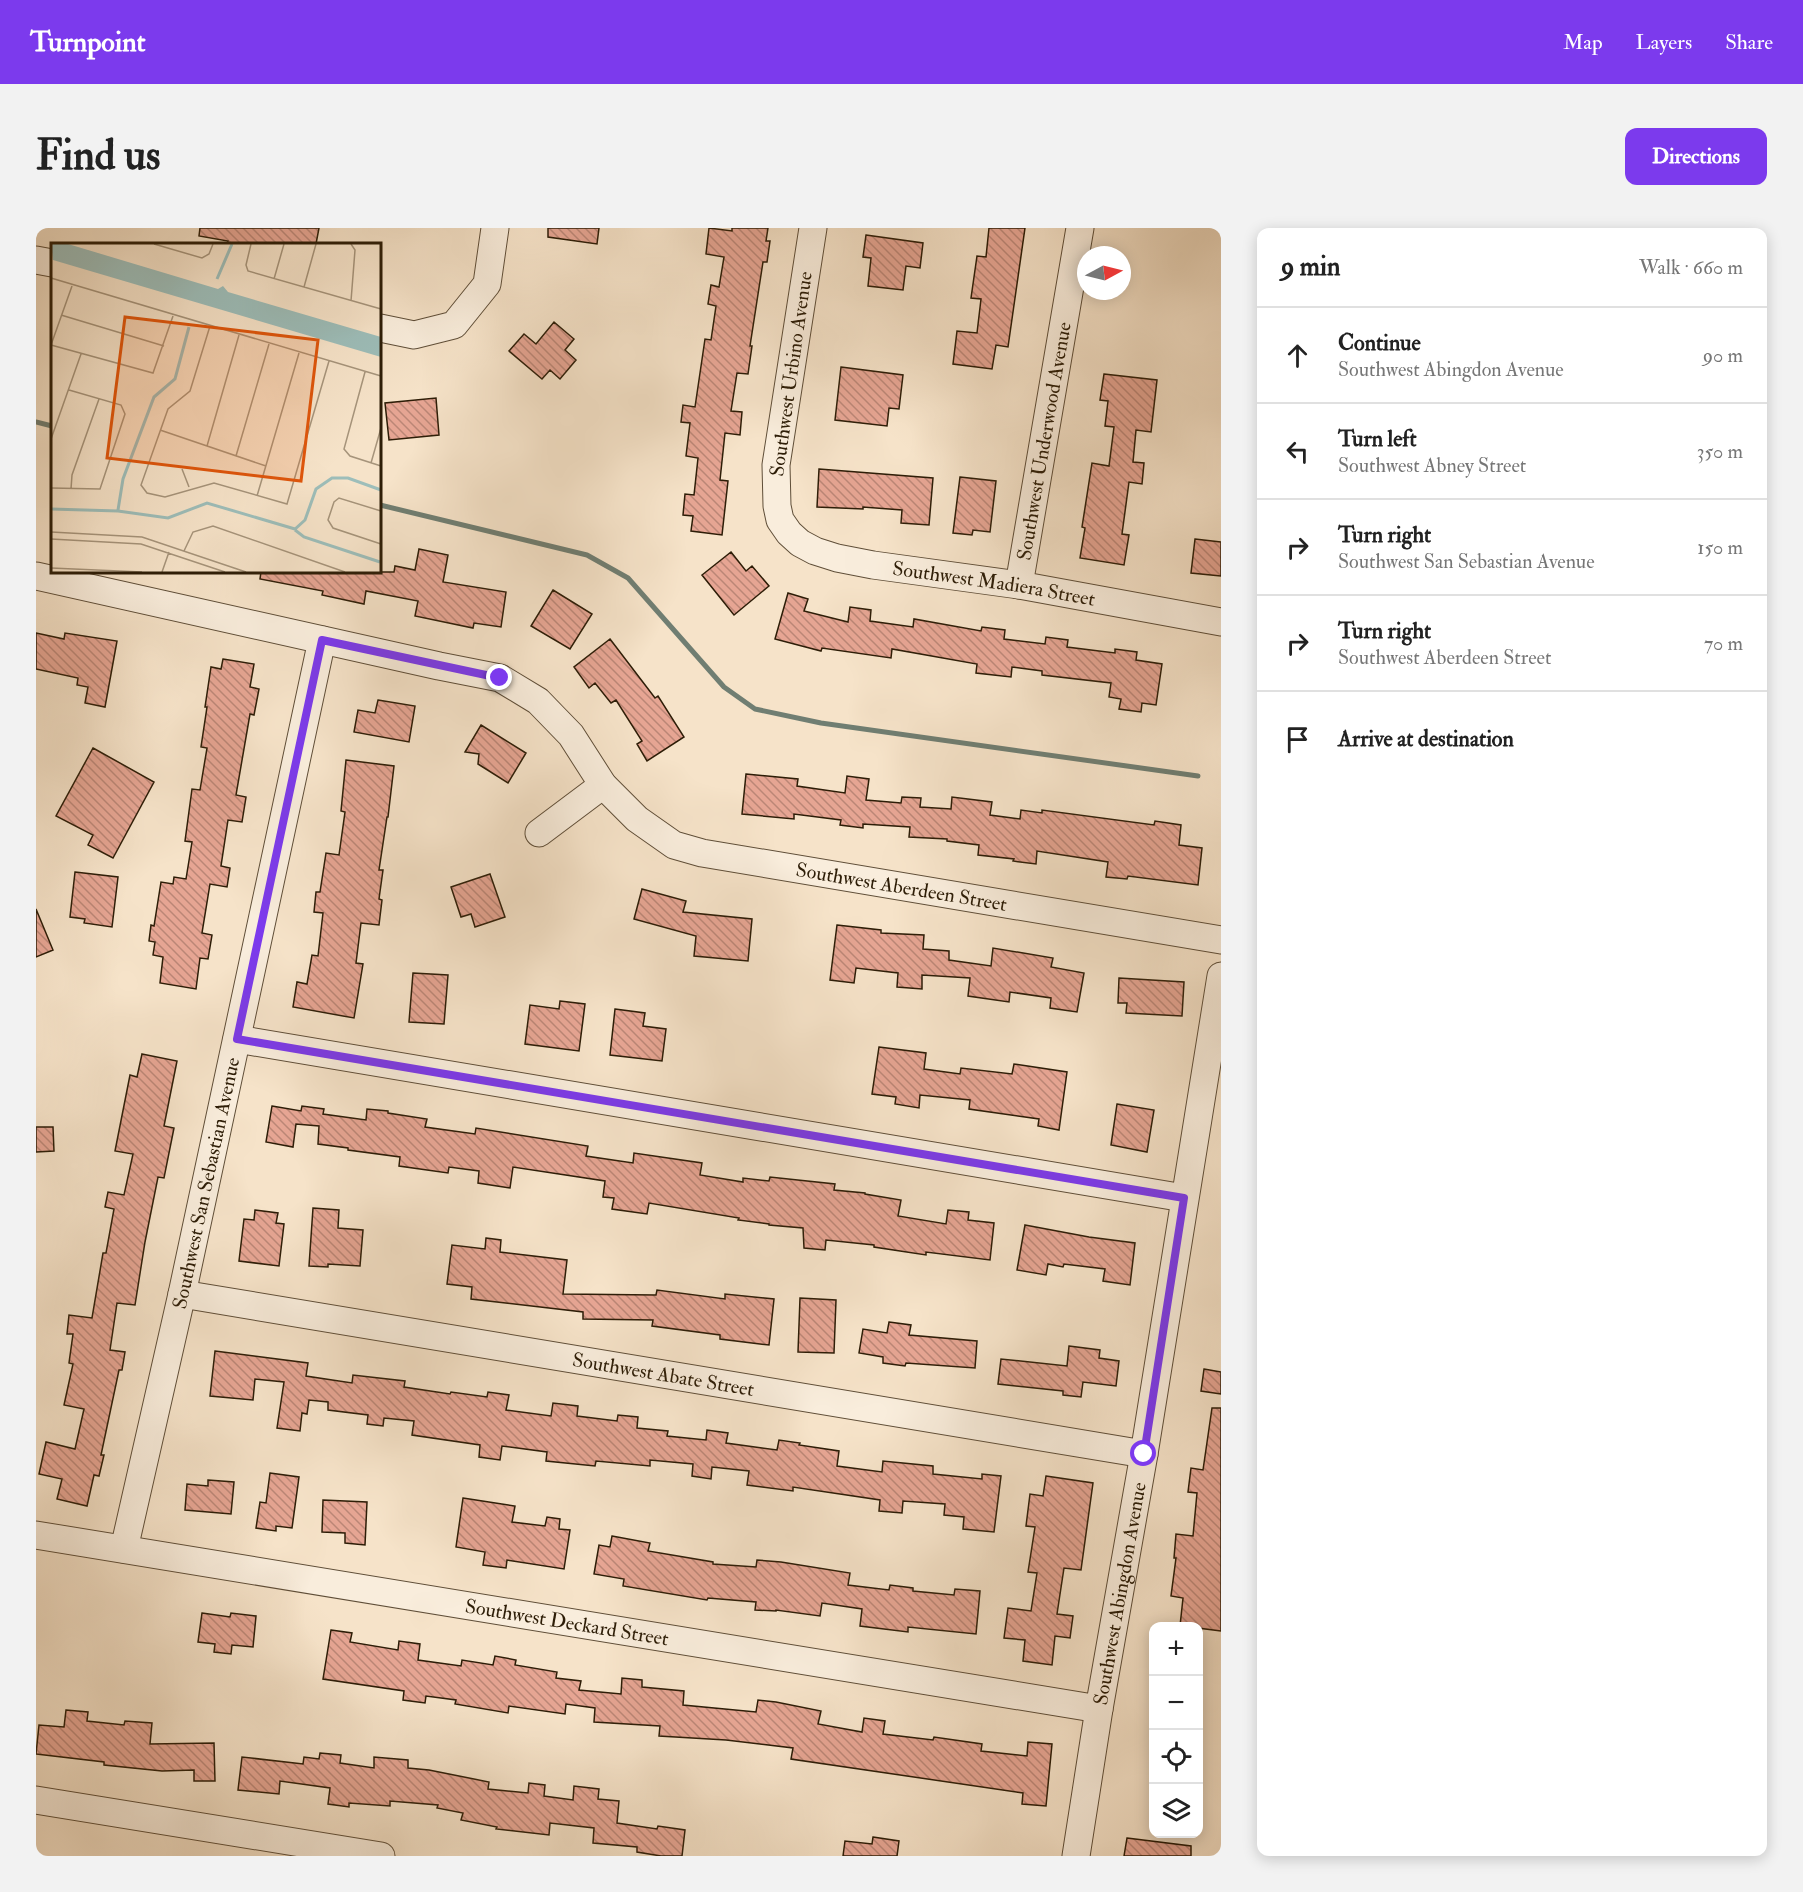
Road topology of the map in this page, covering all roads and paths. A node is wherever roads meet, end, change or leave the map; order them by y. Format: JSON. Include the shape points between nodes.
{"nodes":[{"id":1,"x":495,"y":228,"type":"edge"},
{"id":2,"x":813,"y":228,"type":"edge"},
{"id":3,"x":1080,"y":228,"type":"edge"},
{"id":4,"x":36,"y":260,"type":"edge"},
{"id":5,"x":51,"y":263,"type":"edge"},
{"id":6,"x":381,"y":328,"type":"edge"},
{"id":7,"x":780,"y":520,"type":"joint"},
{"id":8,"x":36,"y":576,"type":"edge"},
{"id":9,"x":1019,"y":585,"type":"junction"},
{"id":10,"x":1221,"y":622,"type":"edge"},
{"id":11,"x":322,"y":640,"type":"junction"},
{"id":12,"x":603,"y":785,"type":"junction"},
{"id":13,"x":538,"y":833,"type":"dead end"},
{"id":14,"x":1221,"y":940,"type":"edge"},
{"id":15,"x":1221,"y":976,"type":"edge"},
{"id":16,"x":237,"y":1039,"type":"junction"},
{"id":17,"x":1184,"y":1198,"type":"junction"},
{"id":18,"x":182,"y":1294,"type":"junction"},
{"id":19,"x":1144,"y":1454,"type":"junction"},
{"id":20,"x":36,"y":1535,"type":"edge"},
{"id":21,"x":124,"y":1550,"type":"junction"},
{"id":22,"x":1099,"y":1709,"type":"junction"},
{"id":23,"x":36,"y":1800,"type":"edge"},
{"id":24,"x":381,"y":1856,"type":"edge"},
{"id":25,"x":1076,"y":1856,"type":"edge"}],
"edges":[{"from":1,"to":6,"type":"street","via":[[486,284],[454,325],[414,335]]},
{"from":2,"to":7,"type":"street","name":"Southwest Urbino Avenue","via":[[777,465],[775,488]]},
{"from":3,"to":9,"type":"street","name":"Southwest Underwood Avenue"},
{"from":4,"to":5,"type":"street"},
{"from":7,"to":9,"type":"street","name":"Southwest Madiera Street","via":[[800,543],[837,558]]},
{"from":8,"to":11,"type":"street","name":"Southwest Aberdeen Street"},
{"from":9,"to":10,"type":"street","name":"Southwest Madiera Street"},
{"from":11,"to":12,"type":"street","name":"Southwest Aberdeen Street","via":[[500,678],[538,702],[571,735]]},
{"from":11,"to":16,"type":"street","name":"Southwest San Sebastian Avenue"},
{"from":12,"to":13,"type":"street"},
{"from":12,"to":14,"type":"street","name":"Southwest Aberdeen Street","via":[[637,819],[674,845],[702,853]]},
{"from":15,"to":17,"type":"street","name":"Southwest Abingdon Avenue"},
{"from":16,"to":17,"type":"street"},
{"from":16,"to":18,"type":"street","name":"Southwest San Sebastian Avenue"},
{"from":17,"to":19,"type":"street","name":"Southwest Abingdon Avenue"},
{"from":18,"to":19,"type":"street","name":"Southwest Abate Street"},
{"from":18,"to":21,"type":"street","name":"Southwest San Sebastian Avenue"},
{"from":19,"to":22,"type":"street","name":"Southwest Abingdon Avenue"},
{"from":20,"to":21,"type":"street","name":"Southwest Deckard Street"},
{"from":21,"to":22,"type":"street","name":"Southwest Deckard Street"},
{"from":22,"to":25,"type":"street","name":"Southwest Abingdon Avenue"},
{"from":23,"to":24,"type":"street"}]}
